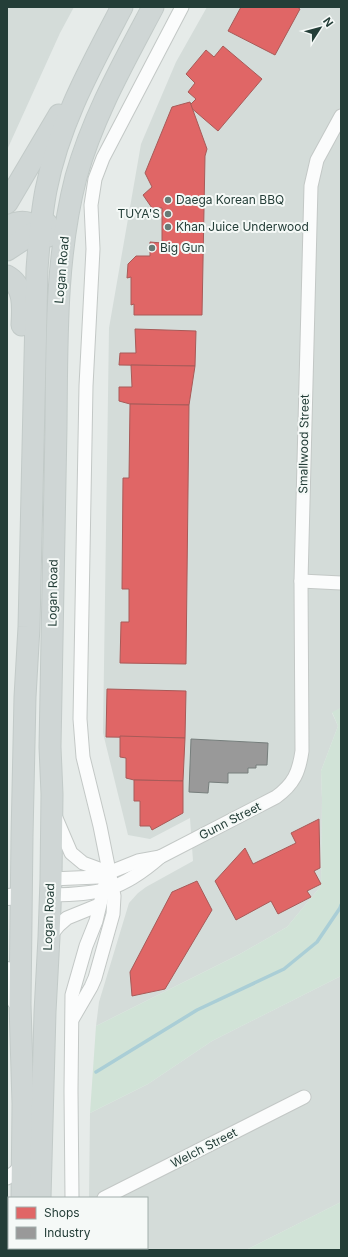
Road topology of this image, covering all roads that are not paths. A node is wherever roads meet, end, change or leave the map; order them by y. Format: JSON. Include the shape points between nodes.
{"nodes":[{"id":1,"x":122,"y":7,"type":"edge"},
{"id":2,"x":153,"y":7,"type":"edge"},
{"id":3,"x":182,"y":7,"type":"edge"},
{"id":4,"x":84,"y":80,"type":"junction"},
{"id":5,"x":341,"y":116,"type":"edge"},
{"id":6,"x":72,"y":194,"type":"junction"},
{"id":7,"x":7,"y":203,"type":"edge"},
{"id":8,"x":7,"y":227,"type":"edge"},
{"id":9,"x":40,"y":229,"type":"junction"},
{"id":10,"x":7,"y":250,"type":"edge"},
{"id":11,"x":62,"y":253,"type":"junction"},
{"id":12,"x":7,"y":276,"type":"edge"},
{"id":13,"x":34,"y":370,"type":"junction"},
{"id":14,"x":301,"y":581,"type":"junction"},
{"id":15,"x":341,"y":583,"type":"edge"},
{"id":16,"x":294,"y":778,"type":"joint"},
{"id":17,"x":52,"y":808,"type":"junction"},
{"id":18,"x":160,"y":857,"type":"junction"},
{"id":19,"x":110,"y":873,"type":"junction"},
{"id":20,"x":50,"y":887,"type":"junction"},
{"id":21,"x":14,"y":888,"type":"edge"},
{"id":22,"x":108,"y":889,"type":"junction"},
{"id":23,"x":99,"y":905,"type":"junction"},
{"id":24,"x":49,"y":937,"type":"junction"},
{"id":25,"x":7,"y":970,"type":"edge"},
{"id":26,"x":73,"y":1018,"type":"junction"},
{"id":27,"x":21,"y":1024,"type":"junction"},
{"id":28,"x":304,"y":1097,"type":"dead end"},
{"id":29,"x":22,"y":1164,"type":"junction"},
{"id":30,"x":7,"y":1178,"type":"edge"},
{"id":31,"x":22,"y":1197,"type":"edge"},
{"id":32,"x":40,"y":1197,"type":"edge"},
{"id":33,"x":72,"y":1197,"type":"edge"},
{"id":34,"x":106,"y":1197,"type":"edge"}],
"edges":[{"from":1,"to":4,"type":"main road","name":"Logan Road"},
{"from":2,"to":6,"type":"main road","name":"Logan Road","via":[[101,106]]},
{"from":3,"to":19,"type":"street","via":[[103,158],[95,179],[91,205],[93,248],[86,386],[80,719],[83,758]]},
{"from":4,"to":7,"type":"main road","via":[[53,125]]},
{"from":4,"to":9,"type":"main road","name":"Logan Road","via":[[55,154],[46,188]]},
{"from":5,"to":14,"type":"street","name":"Smallwood Street","via":[[317,160],[311,186]]},
{"from":6,"to":9,"type":"main road"},
{"from":6,"to":11,"type":"main road","name":"Logan Road"},
{"from":8,"to":9,"type":"main road","via":[[24,222]]},
{"from":9,"to":10,"type":"main road"},
{"from":9,"to":11,"type":"main road"},
{"from":9,"to":13,"type":"main road","name":"Logan Road","via":[[36,269]]},
{"from":11,"to":17,"type":"main road","name":"Logan Road","via":[[50,747]]},
{"from":12,"to":13,"type":"main road","via":[[16,283],[20,293],[23,338]]},
{"from":13,"to":21,"type":"main road","name":"Logan Road","via":[[29,627]]},
{"from":14,"to":15,"type":"street"},
{"from":14,"to":16,"type":"street","name":"Smallwood Street","via":[[302,751],[300,765]]},
{"from":16,"to":18,"type":"street","name":"Gunn Street","via":[[286,790],[276,797]]},
{"from":17,"to":19,"type":"street","via":[[71,853],[83,863]]},
{"from":17,"to":20,"type":"main road","name":"Logan Road"},
{"from":18,"to":19,"type":"street","name":"Gunn Street","via":[[142,860]]},
{"from":18,"to":22,"type":"street","name":"Gunn Street","via":[[139,874]]},
{"from":19,"to":20,"type":"street","name":"Gunn Street"},
{"from":19,"to":22,"type":"street"},
{"from":20,"to":21,"type":"main road"},
{"from":20,"to":22,"type":"street","name":"Gunn Street","via":[[89,894]]},
{"from":20,"to":24,"type":"main road","name":"Logan Road"},
{"from":21,"to":27,"type":"main road","name":"Logan Road"},
{"from":22,"to":23,"type":"street"},
{"from":22,"to":26,"type":"street","via":[[114,904],[113,914],[97,972]]},
{"from":23,"to":24,"type":"street","via":[[68,918]]},
{"from":23,"to":26,"type":"street","via":[[74,986]]},
{"from":24,"to":32,"type":"main road","name":"Logan Road"},
{"from":25,"to":27,"type":"street"},
{"from":26,"to":33,"type":"street"},
{"from":27,"to":29,"type":"main road","name":"Logan Road"},
{"from":28,"to":34,"type":"street","name":"Welch Street"},
{"from":29,"to":30,"type":"street"},
{"from":29,"to":31,"type":"main road","name":"Logan Road"}]}
